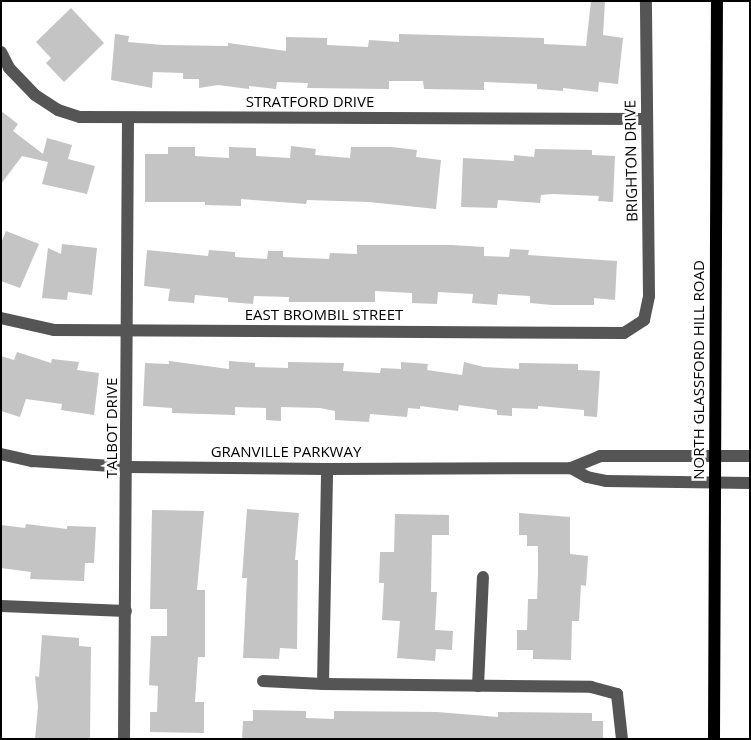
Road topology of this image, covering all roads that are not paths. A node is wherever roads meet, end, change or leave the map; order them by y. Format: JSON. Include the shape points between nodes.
{"nodes":[{"id":1,"x":646,"y":1,"type":"edge"},
{"id":2,"x":717,"y":1,"type":"edge"},
{"id":3,"x":1,"y":52,"type":"edge"},
{"id":4,"x":128,"y":118,"type":"junction"},
{"id":5,"x":646,"y":119,"type":"junction"},
{"id":6,"x":1,"y":318,"type":"edge"},
{"id":7,"x":644,"y":320,"type":"joint"},
{"id":8,"x":128,"y":330,"type":"junction"},
{"id":9,"x":1,"y":454,"type":"edge"},
{"id":10,"x":715,"y":456,"type":"junction"},
{"id":11,"x":750,"y":456,"type":"edge"},
{"id":12,"x":128,"y":467,"type":"junction"},
{"id":13,"x":570,"y":468,"type":"junction"},
{"id":14,"x":326,"y":469,"type":"junction"},
{"id":15,"x":715,"y":483,"type":"junction"},
{"id":16,"x":750,"y":483,"type":"edge"},
{"id":17,"x":483,"y":577,"type":"dead end"},
{"id":18,"x":1,"y":606,"type":"edge"},
{"id":19,"x":126,"y":611,"type":"junction"},
{"id":20,"x":263,"y":681,"type":"dead end"},
{"id":21,"x":323,"y":684,"type":"junction"},
{"id":22,"x":478,"y":686,"type":"junction"},
{"id":23,"x":124,"y":739,"type":"edge"},
{"id":24,"x":622,"y":739,"type":"edge"},
{"id":25,"x":714,"y":739,"type":"edge"}],
"edges":[{"from":1,"to":5,"type":"street","name":"BRIGHTON DRIVE"},
{"from":2,"to":10,"type":"main road","name":"NORTH GLASSFORD HILL ROAD"},
{"from":3,"to":4,"type":"street","name":"STRATFORD DRIVE","via":[[9,68],[34,95],[58,110],[80,117]]},
{"from":4,"to":5,"type":"street","name":"STRATFORD DRIVE"},
{"from":4,"to":8,"type":"street","name":"TALBOT DRIVE"},
{"from":5,"to":7,"type":"street","name":"BRIGHTON DRIVE","via":[[649,296]]},
{"from":6,"to":8,"type":"street","name":"EAST BROMBIL STREET","via":[[54,330]]},
{"from":7,"to":8,"type":"street","name":"EAST BROMBIL STREET","via":[[624,333]]},
{"from":8,"to":12,"type":"street","name":"TALBOT DRIVE"},
{"from":9,"to":12,"type":"street","name":"GRANVILLE PARKWAY","via":[[32,461]]},
{"from":10,"to":11,"type":"street","name":"GRANVILLE PARKWAY"},
{"from":10,"to":13,"type":"street","name":"GRANVILLE PARKWAY","via":[[600,456]]},
{"from":10,"to":15,"type":"main road","name":"NORTH GLASSFORD HILL ROAD"},
{"from":12,"to":14,"type":"street","name":"GRANVILLE PARKWAY"},
{"from":12,"to":19,"type":"street","name":"TALBOT DRIVE"},
{"from":13,"to":14,"type":"street","name":"GRANVILLE PARKWAY"},
{"from":13,"to":15,"type":"street","name":"GRANVILLE PARKWAY","via":[[587,477],[606,481]]},
{"from":14,"to":21,"type":"street"},
{"from":15,"to":16,"type":"street","name":"GRANVILLE PARKWAY"},
{"from":15,"to":25,"type":"main road","name":"NORTH GLASSFORD HILL ROAD"},
{"from":17,"to":22,"type":"street"},
{"from":18,"to":19,"type":"street","via":[[34,610]]},
{"from":19,"to":23,"type":"street","name":"TALBOT DRIVE"},
{"from":20,"to":21,"type":"street"},
{"from":21,"to":22,"type":"street"},
{"from":22,"to":24,"type":"street","via":[[591,687],[617,694]]}]}
